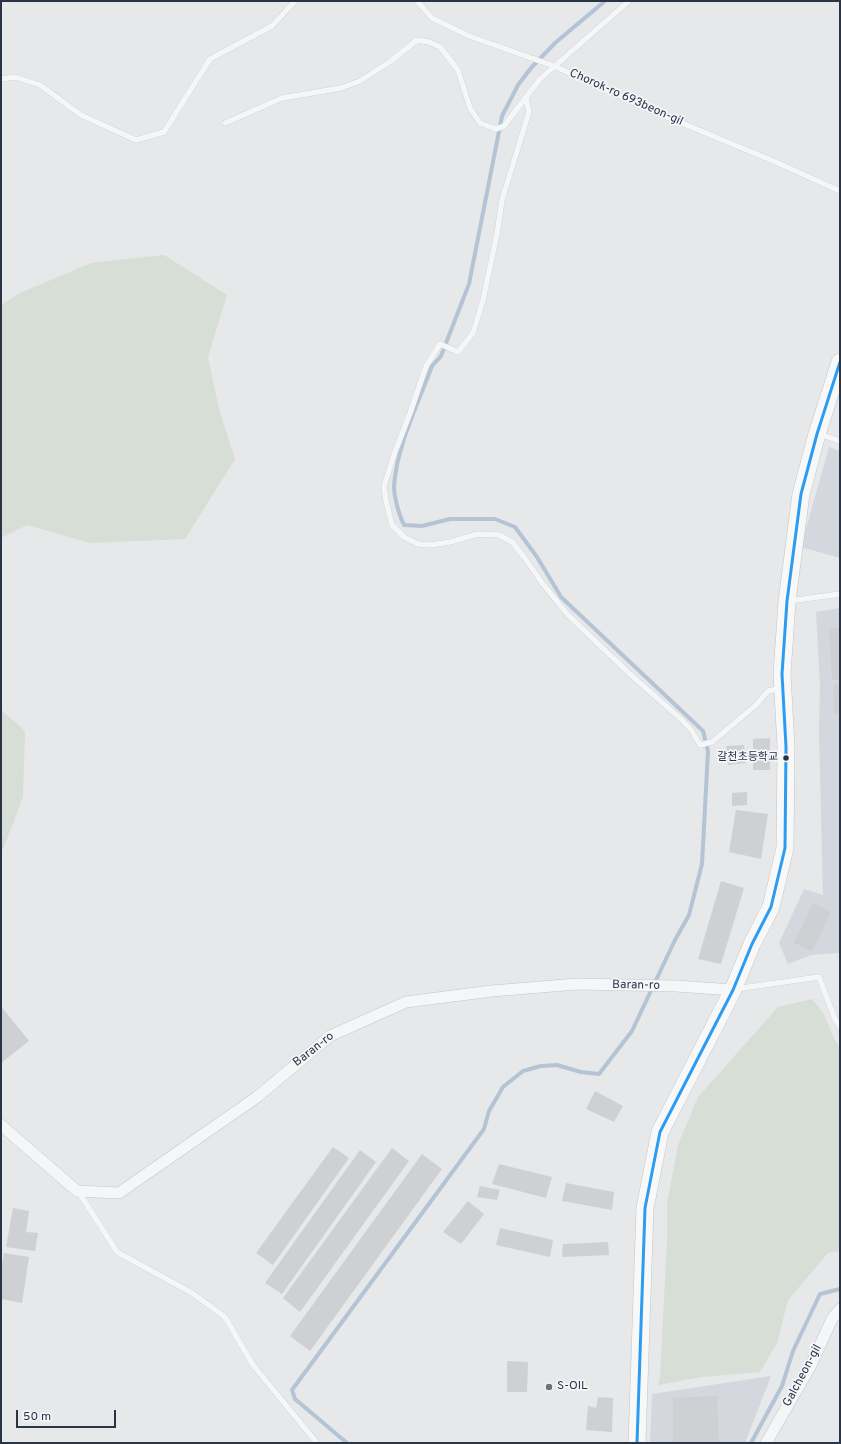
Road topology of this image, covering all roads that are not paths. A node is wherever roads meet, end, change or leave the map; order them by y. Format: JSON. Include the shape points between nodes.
{"nodes":[{"id":1,"x":295,"y":1,"type":"edge"},
{"id":2,"x":417,"y":1,"type":"edge"},
{"id":3,"x":629,"y":1,"type":"edge"},
{"id":4,"x":554,"y":66,"type":"junction"},
{"id":5,"x":1,"y":79,"type":"edge"},
{"id":6,"x":526,"y":97,"type":"junction"},
{"id":7,"x":225,"y":123,"type":"dead end"},
{"id":8,"x":840,"y":191,"type":"edge"},
{"id":9,"x":840,"y":362,"type":"edge"},
{"id":10,"x":817,"y":434,"type":"junction"},
{"id":11,"x":840,"y":441,"type":"edge"},
{"id":12,"x":840,"y":594,"type":"edge"},
{"id":13,"x":787,"y":601,"type":"junction"},
{"id":14,"x":783,"y":687,"type":"junction"},
{"id":15,"x":733,"y":990,"type":"junction"},
{"id":16,"x":840,"y":1027,"type":"edge"},
{"id":17,"x":1,"y":1124,"type":"edge"},
{"id":18,"x":77,"y":1190,"type":"junction"},
{"id":19,"x":840,"y":1309,"type":"edge"},
{"id":20,"x":317,"y":1443,"type":"edge"},
{"id":21,"x":637,"y":1443,"type":"edge"},
{"id":22,"x":766,"y":1443,"type":"edge"}],
"edges":[{"from":1,"to":5,"type":"lane","via":[[272,26],[210,59],[164,132],[136,140],[81,115],[40,85],[15,77]]},
{"from":2,"to":4,"type":"lane","name":"Chorok-ro 693beon-gil","via":[[432,18],[469,36]]},
{"from":3,"to":4,"type":"lane"},
{"from":4,"to":6,"type":"lane"},
{"from":4,"to":8,"type":"lane","name":"Chorok-ro 693beon-gil"},
{"from":6,"to":7,"type":"lane","via":[[504,126],[496,129],[480,123],[470,108],[458,70],[440,47],[417,40],[360,81],[341,88],[282,98]]},
{"from":6,"to":14,"type":"lane","via":[[530,112],[502,200],[483,300],[473,333],[458,352],[440,344],[426,366],[384,486],[392,525],[404,537],[418,544],[450,542],[478,534],[499,535],[512,542],[568,615],[682,720],[700,745],[712,742],[768,691]]},
{"from":9,"to":10,"type":"main road"},
{"from":10,"to":11,"type":"lane"},
{"from":10,"to":13,"type":"main road","via":[[801,494]]},
{"from":12,"to":13,"type":"lane"},
{"from":13,"to":14,"type":"main road"},
{"from":14,"to":15,"type":"main road","via":[[786,747],[785,848],[771,908],[752,944]]},
{"from":15,"to":16,"type":"lane","name":"Baran-ro","via":[[819,977]]},
{"from":15,"to":18,"type":"street","name":"Baran-ro","via":[[577,984],[406,1002],[330,1036],[257,1097],[119,1193]]},
{"from":15,"to":21,"type":"main road","via":[[660,1132],[645,1208]]},
{"from":17,"to":18,"type":"street"},
{"from":18,"to":20,"type":"lane","via":[[117,1252],[192,1292],[225,1317],[253,1365]]},
{"from":19,"to":22,"type":"street","name":"Galcheon-gil","via":[[832,1319],[810,1367]]}]}
